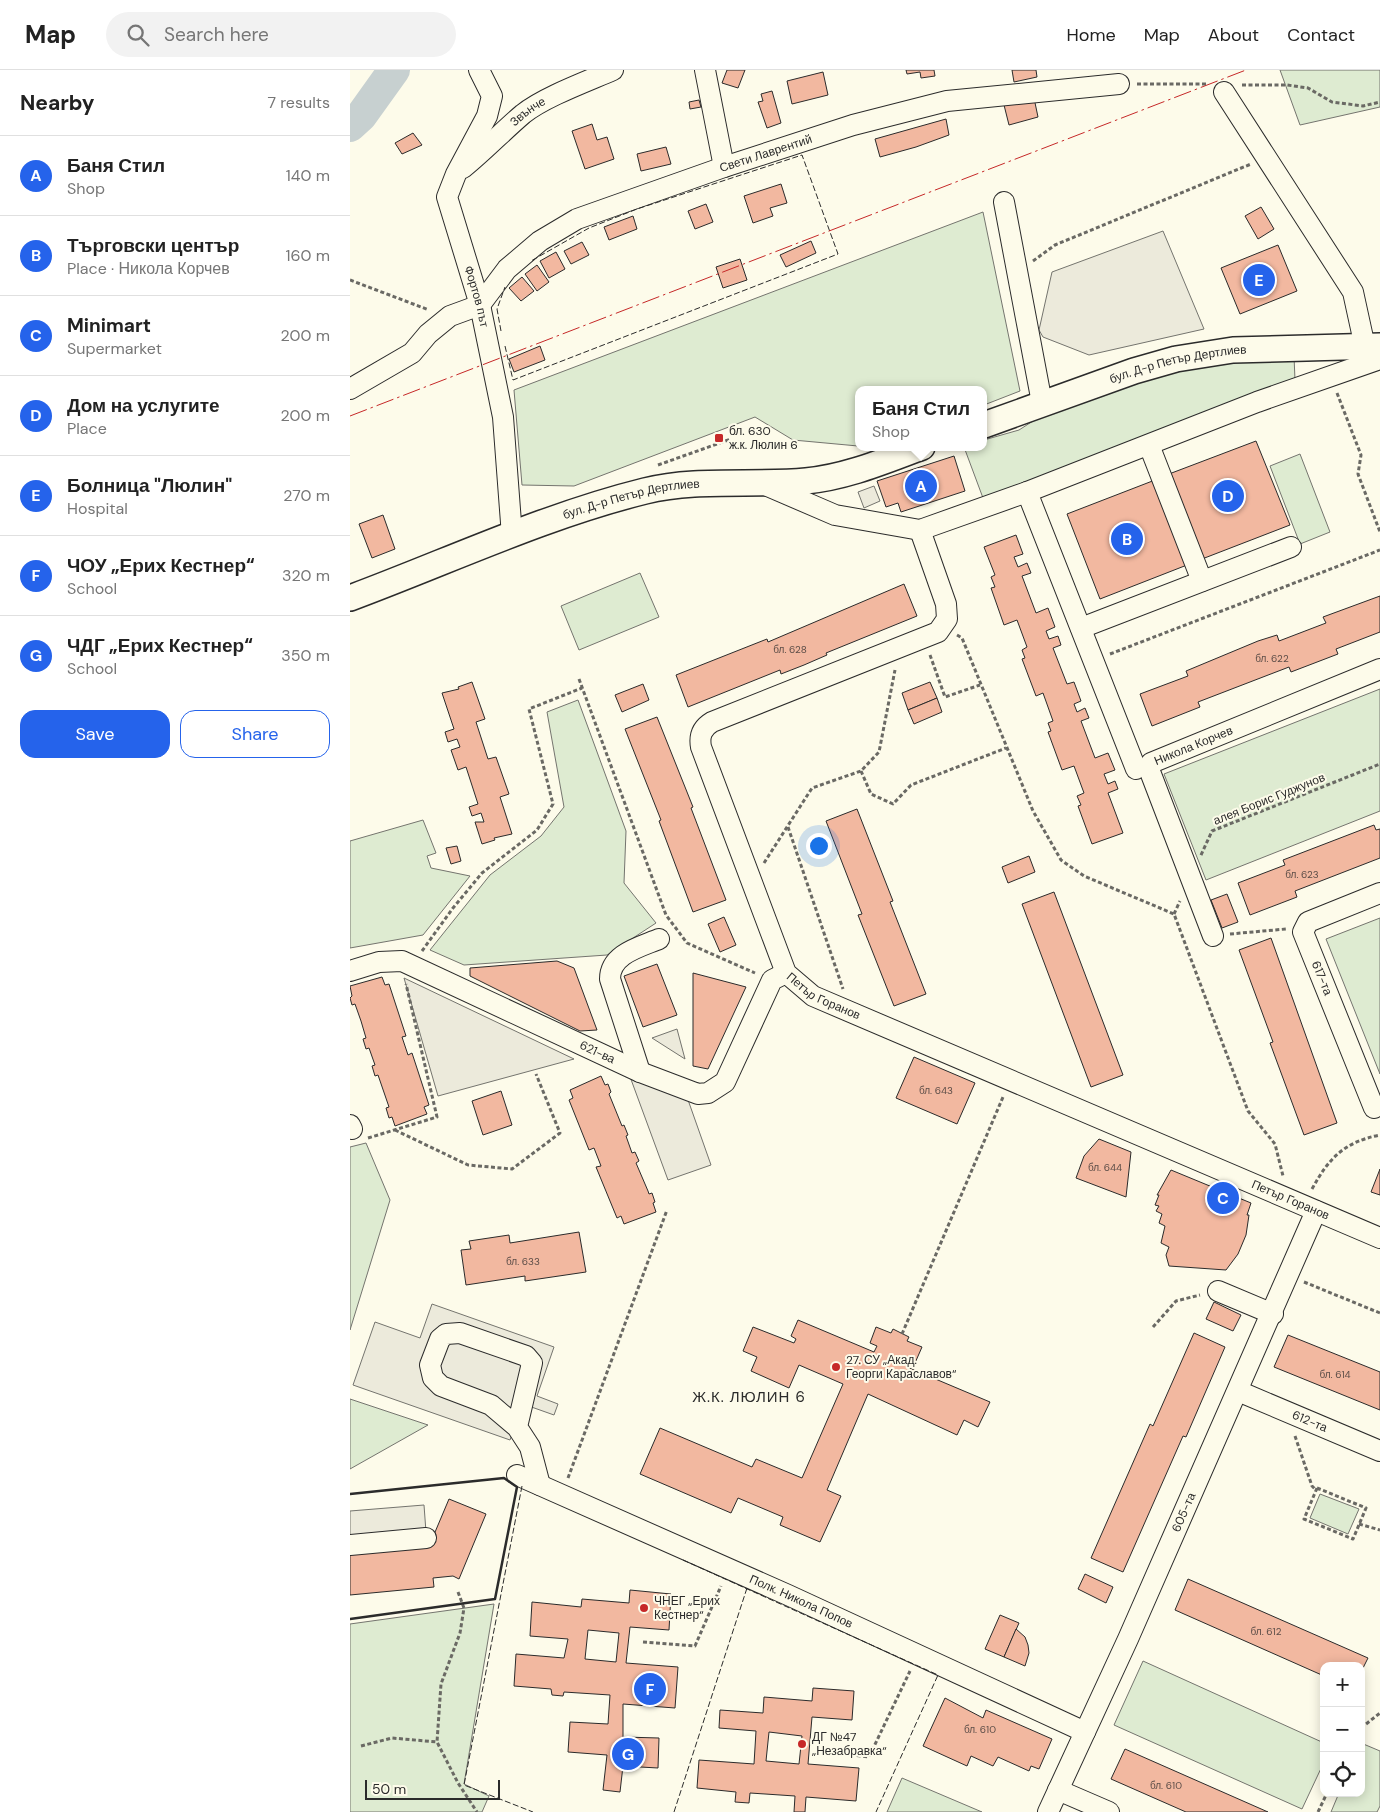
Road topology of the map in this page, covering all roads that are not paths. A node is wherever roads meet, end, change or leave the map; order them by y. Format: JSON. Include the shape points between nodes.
{"nodes":[{"id":1,"x":479,"y":70,"type":"edge"},
{"id":2,"x":613,"y":70,"type":"edge"},
{"id":3,"x":705,"y":70,"type":"edge"},
{"id":4,"x":1119,"y":84,"type":"road end"},
{"id":5,"x":1226,"y":87,"type":"road end"},
{"id":6,"x":724,"y":167,"type":"junction"},
{"id":7,"x":456,"y":174,"type":"junction"},
{"id":8,"x":1004,"y":202,"type":"dead end"},
{"id":9,"x":480,"y":305,"type":"junction"},
{"id":10,"x":1375,"y":351,"type":"edge"},
{"id":11,"x":350,"y":389,"type":"edge"},
{"id":12,"x":1042,"y":403,"type":"junction"},
{"id":13,"x":987,"y":424,"type":"edge"},
{"id":14,"x":1148,"y":445,"type":"junction"},
{"id":15,"x":911,"y":451,"type":"edge"},
{"id":16,"x":761,"y":483,"type":"junction"},
{"id":17,"x":1027,"y":492,"type":"junction"},
{"id":18,"x":920,"y":530,"type":"junction"},
{"id":19,"x":512,"y":536,"type":"junction"},
{"id":20,"x":1291,"y":547,"type":"dead end"},
{"id":21,"x":1202,"y":582,"type":"junction"},
{"id":22,"x":350,"y":598,"type":"edge"},
{"id":23,"x":1081,"y":628,"type":"junction"},
{"id":24,"x":1380,"y":669,"type":"edge"},
{"id":25,"x":1136,"y":769,"type":"dead end"},
{"id":26,"x":1380,"y":893,"type":"edge"},
{"id":27,"x":1213,"y":936,"type":"road end"},
{"id":28,"x":658,"y":939,"type":"dead end"},
{"id":29,"x":350,"y":971,"type":"edge"},
{"id":30,"x":779,"y":976,"type":"junction"},
{"id":31,"x":640,"y":1072,"type":"junction"},
{"id":32,"x":1374,"y":1108,"type":"dead end"},
{"id":33,"x":1302,"y":1205,"type":"junction"},
{"id":34,"x":1380,"y":1238,"type":"edge"},
{"id":35,"x":1218,"y":1291,"type":"road end"},
{"id":36,"x":1273,"y":1314,"type":"junction"},
{"id":37,"x":1238,"y":1391,"type":"junction"},
{"id":38,"x":517,"y":1427,"type":"junction"},
{"id":39,"x":1380,"y":1451,"type":"edge"},
{"id":40,"x":517,"y":1475,"type":"dead end"},
{"id":41,"x":540,"y":1485,"type":"junction"},
{"id":42,"x":426,"y":1538,"type":"dead end"},
{"id":43,"x":350,"y":1545,"type":"edge"},
{"id":44,"x":1085,"y":1732,"type":"junction"},
{"id":45,"x":1058,"y":1790,"type":"junction"},
{"id":46,"x":1048,"y":1812,"type":"edge"},
{"id":47,"x":1109,"y":1812,"type":"edge"}],
"edges":[{"from":1,"to":7,"type":"street","name":"Фортов път","via":[[492,96],[487,116]]},
{"from":2,"to":7,"type":"street","name":"Звънче","via":[[574,86],[524,113]]},
{"from":3,"to":6,"type":"street"},
{"from":4,"to":6,"type":"street","name":"Свети Лаврентий","via":[[946,101],[854,125]]},
{"from":5,"to":10,"type":"street","via":[[1266,158],[1354,292]]},
{"from":6,"to":9,"type":"street","name":"Свети Лаврентий","via":[[559,228],[507,269]]},
{"from":7,"to":9,"type":"street","name":"Фортов път","via":[[447,197]]},
{"from":8,"to":12,"type":"street"},
{"from":9,"to":11,"type":"street","via":[[450,316],[412,353]]},
{"from":9,"to":19,"type":"street","name":"Фортов път","via":[[503,417]]},
{"from":10,"to":12,"type":"main road","name":"бул. Д-р Петър Дертлиев","via":[[1233,350],[1176,359]]},
{"from":10,"to":14,"type":"street","via":[[1330,376]]},
{"from":12,"to":13,"type":"main road","name":"бул. Д-р Петър Дертлиев"},
{"from":14,"to":17,"type":"street"},
{"from":14,"to":21,"type":"street"},
{"from":15,"to":16,"type":"main road","name":"бул. Д-р Петър Дертлиев","via":[[852,473],[808,481]]},
{"from":16,"to":18,"type":"street","via":[[835,514]]},
{"from":16,"to":19,"type":"main road","name":"бул. Д-р Петър Дертлиев","via":[[695,483],[646,491],[597,504]]},
{"from":17,"to":18,"type":"street"},
{"from":17,"to":23,"type":"street"},
{"from":18,"to":30,"type":"street","name":"Петър Горанов","via":[[946,604],[947,619],[938,632],[712,722],[700,735],[701,747],[752,882]]},
{"from":19,"to":22,"type":"main road","name":"бул. Д-р Петър Дертлиев"},
{"from":20,"to":21,"type":"street"},
{"from":21,"to":23,"type":"street"},
{"from":23,"to":25,"type":"street"},
{"from":24,"to":27,"type":"street","name":"Никола Корчев","via":[[1151,763],[1149,770]]},
{"from":26,"to":32,"type":"street","name":"617-та","via":[[1312,920],[1304,928],[1304,936]]},
{"from":28,"to":31,"type":"street","via":[[627,952],[610,970],[610,979]]},
{"from":29,"to":31,"type":"street","name":"621-ва","via":[[379,962],[402,961]]},
{"from":30,"to":31,"type":"street","name":"621-ва","via":[[725,1082],[718,1089],[703,1094],[688,1092]]},
{"from":30,"to":33,"type":"street","name":"Петър Горанов","via":[[813,996]]},
{"from":33,"to":34,"type":"street","name":"Петър Горанов"},
{"from":33,"to":36,"type":"street","name":"605-та","via":[[1290,1276]]},
{"from":35,"to":36,"type":"street"},
{"from":36,"to":37,"type":"street","name":"605-та"},
{"from":37,"to":39,"type":"street","name":"612-та"},
{"from":37,"to":44,"type":"street","name":"605-та"},
{"from":38,"to":38,"type":"street","via":[[490,1405],[441,1386],[433,1378],[430,1365],[440,1340],[446,1334],[460,1333],[526,1356],[532,1363]]},
{"from":38,"to":41,"type":"street","via":[[530,1447]]},
{"from":40,"to":41,"type":"street","name":"Полк. Никола Попов"},
{"from":41,"to":44,"type":"street","name":"Полк. Никола Попов"},
{"from":42,"to":43,"type":"street"},
{"from":44,"to":45,"type":"street","name":"605-та"},
{"from":45,"to":46,"type":"street","name":"605-та"},
{"from":45,"to":47,"type":"street"}]}
